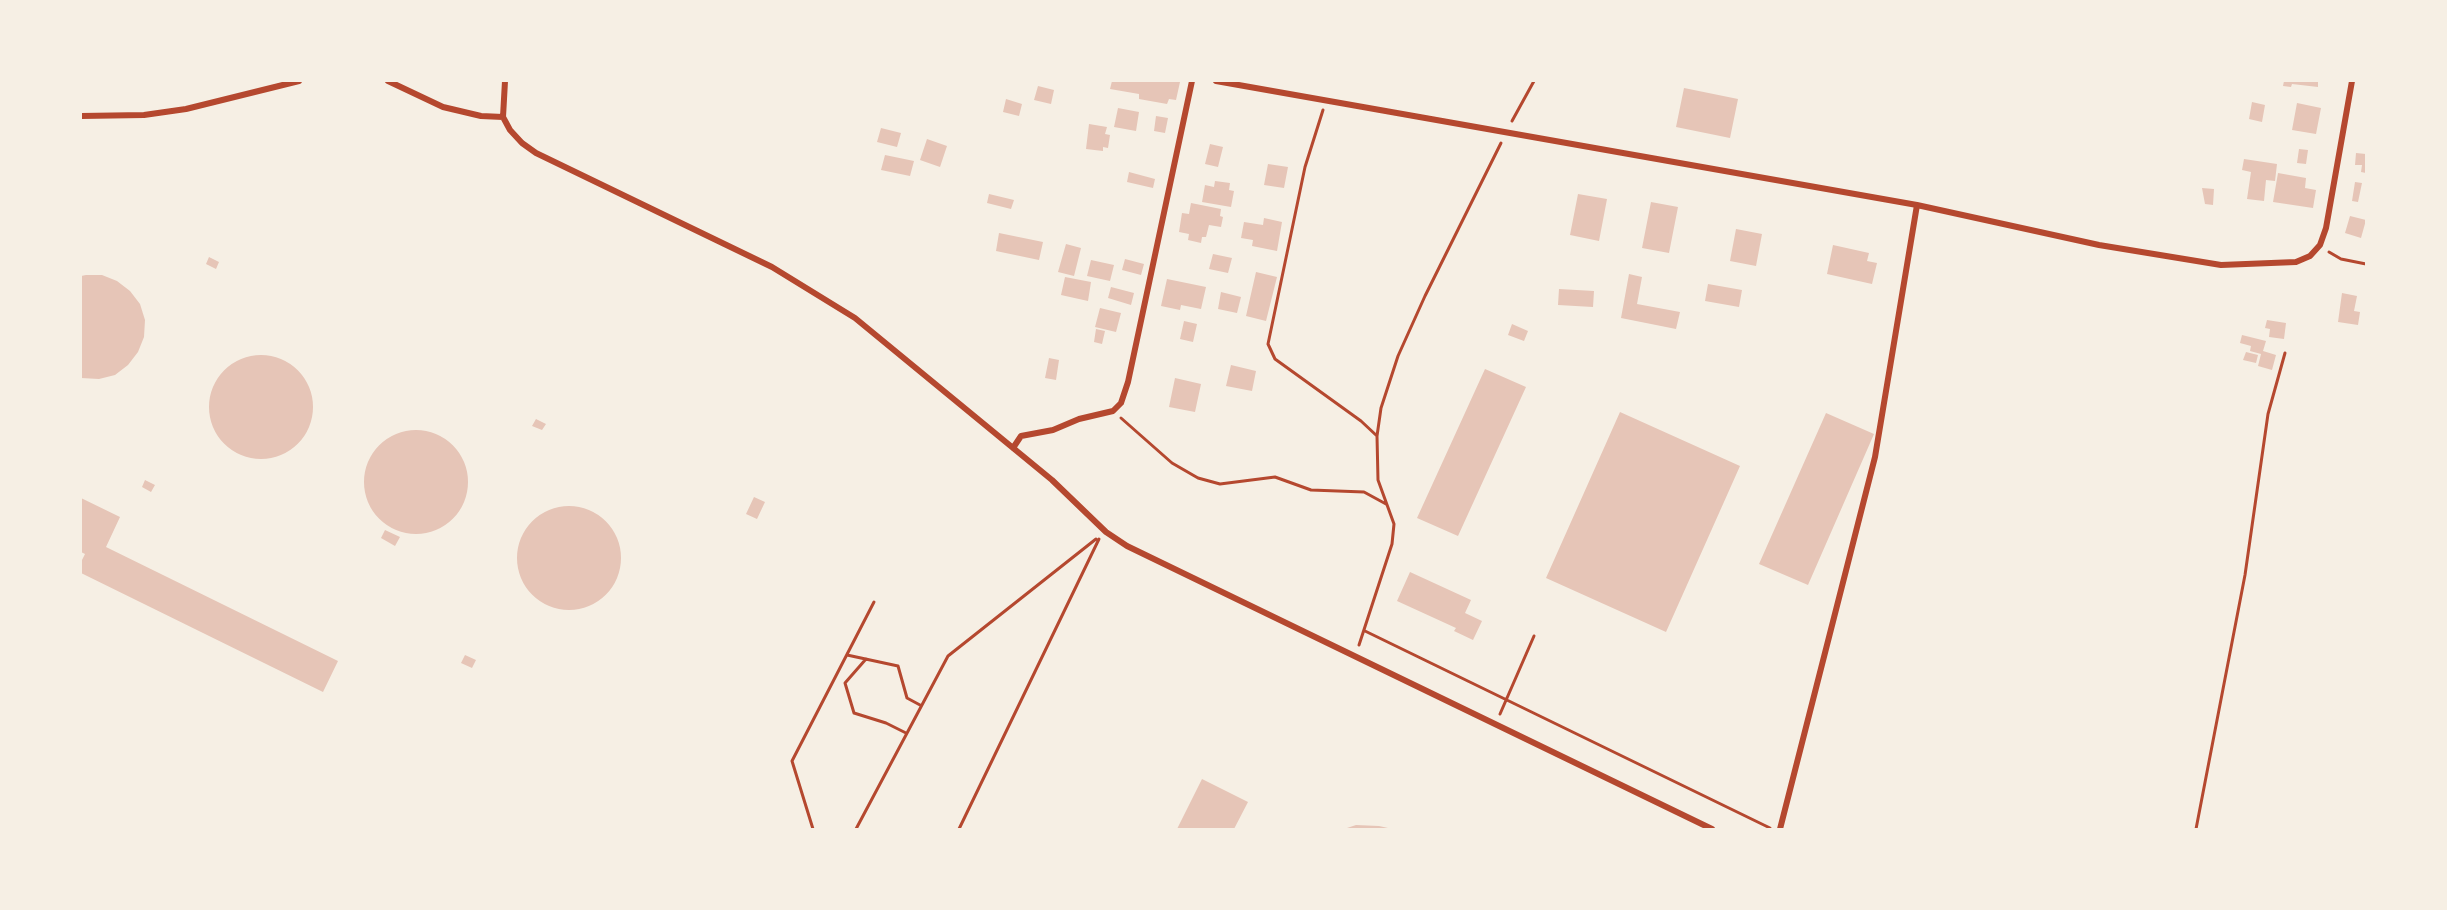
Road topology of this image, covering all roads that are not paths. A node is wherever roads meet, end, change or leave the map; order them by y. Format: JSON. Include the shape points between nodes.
{"nodes":[{"id":1,"x":299,"y":81,"type":"edge"},
{"id":2,"x":388,"y":81,"type":"edge"},
{"id":3,"x":505,"y":81,"type":"edge"},
{"id":4,"x":1192,"y":81,"type":"edge"},
{"id":5,"x":1216,"y":81,"type":"edge"},
{"id":6,"x":2352,"y":81,"type":"edge"},
{"id":7,"x":81,"y":116,"type":"edge"},
{"id":8,"x":503,"y":117,"type":"junction"},
{"id":9,"x":1917,"y":205,"type":"junction"},
{"id":10,"x":1013,"y":448,"type":"junction"},
{"id":11,"x":1712,"y":829,"type":"edge"},
{"id":12,"x":1780,"y":829,"type":"edge"}],
"edges":[{"from":1,"to":7,"type":"street","via":[[186,110]]},
{"from":2,"to":8,"type":"street","via":[[462,113]]},
{"from":3,"to":8,"type":"street"},
{"from":4,"to":10,"type":"street","via":[[1121,403],[1113,411],[1021,436]]},
{"from":5,"to":9,"type":"street"},
{"from":6,"to":9,"type":"street","via":[[2326,228],[2320,245],[2310,256],[2296,262],[2221,265],[2099,245]]},
{"from":8,"to":10,"type":"street","via":[[510,130],[536,153],[772,267],[821,296],[898,351]]},
{"from":9,"to":12,"type":"street","via":[[1875,457]]},
{"from":10,"to":11,"type":"street","via":[[1106,532],[1127,546]]}]}
